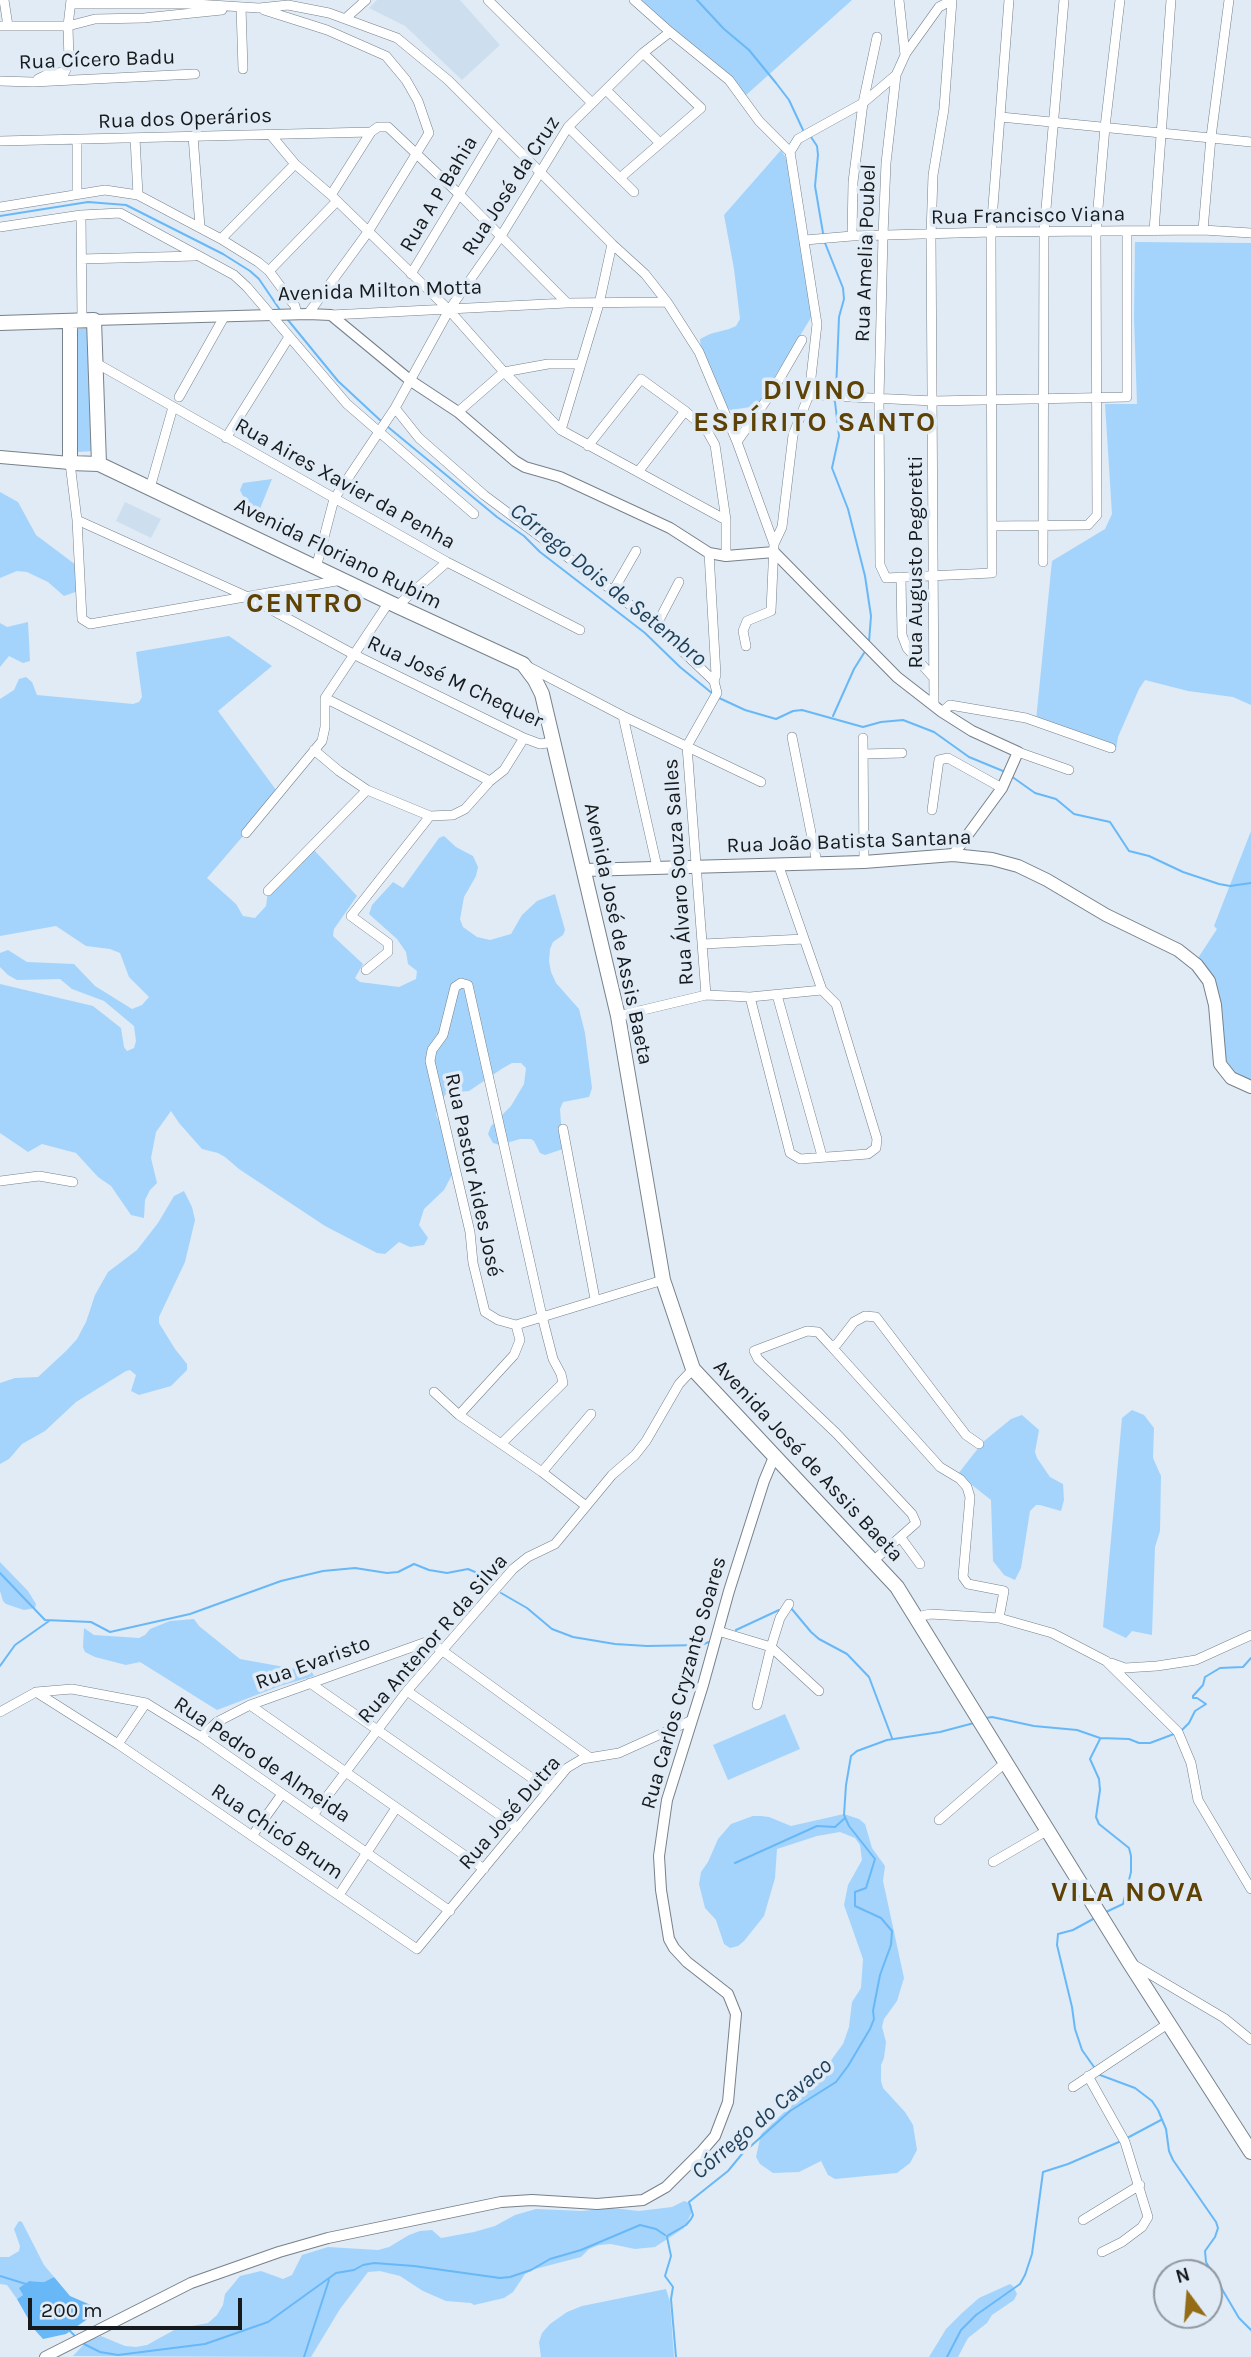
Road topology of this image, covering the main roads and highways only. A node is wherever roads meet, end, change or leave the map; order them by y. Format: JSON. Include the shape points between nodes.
{"nodes":[{"id":1,"x":82,"y":321,"type":"junction"},
{"id":2,"x":0,"y":323,"type":"edge"},
{"id":3,"x":0,"y":457,"type":"edge"},
{"id":4,"x":70,"y":463,"type":"junction"},
{"id":5,"x":99,"y":464,"type":"junction"},
{"id":6,"x":523,"y":664,"type":"joint"},
{"id":7,"x":583,"y":870,"type":"junction"},
{"id":8,"x":1251,"y":1087,"type":"edge"},
{"id":9,"x":1251,"y":2152,"type":"edge"}],
"edges":[{"from":1,"to":2,"type":"main road","name":"Avenida Milton Motta"},
{"from":1,"to":4,"type":"main road"},
{"from":1,"to":5,"type":"main road","via":[[96,363]]},
{"from":3,"to":4,"type":"main road"},
{"from":4,"to":5,"type":"main road"},
{"from":5,"to":6,"type":"main road","name":"Avenida Floriano Rubim"},
{"from":6,"to":7,"type":"main road","name":"Avenida José de Assis Baeta","via":[[542,694]]},
{"from":7,"to":8,"type":"main road","name":"Rua João Batista Santana","via":[[953,855],[1018,866],[1178,950],[1197,965],[1209,981],[1215,1005],[1220,1064],[1231,1078]]},
{"from":7,"to":9,"type":"main road","name":"Avenida José de Assis Baeta","via":[[618,1016],[663,1280],[694,1369],[897,1587]]}]}
